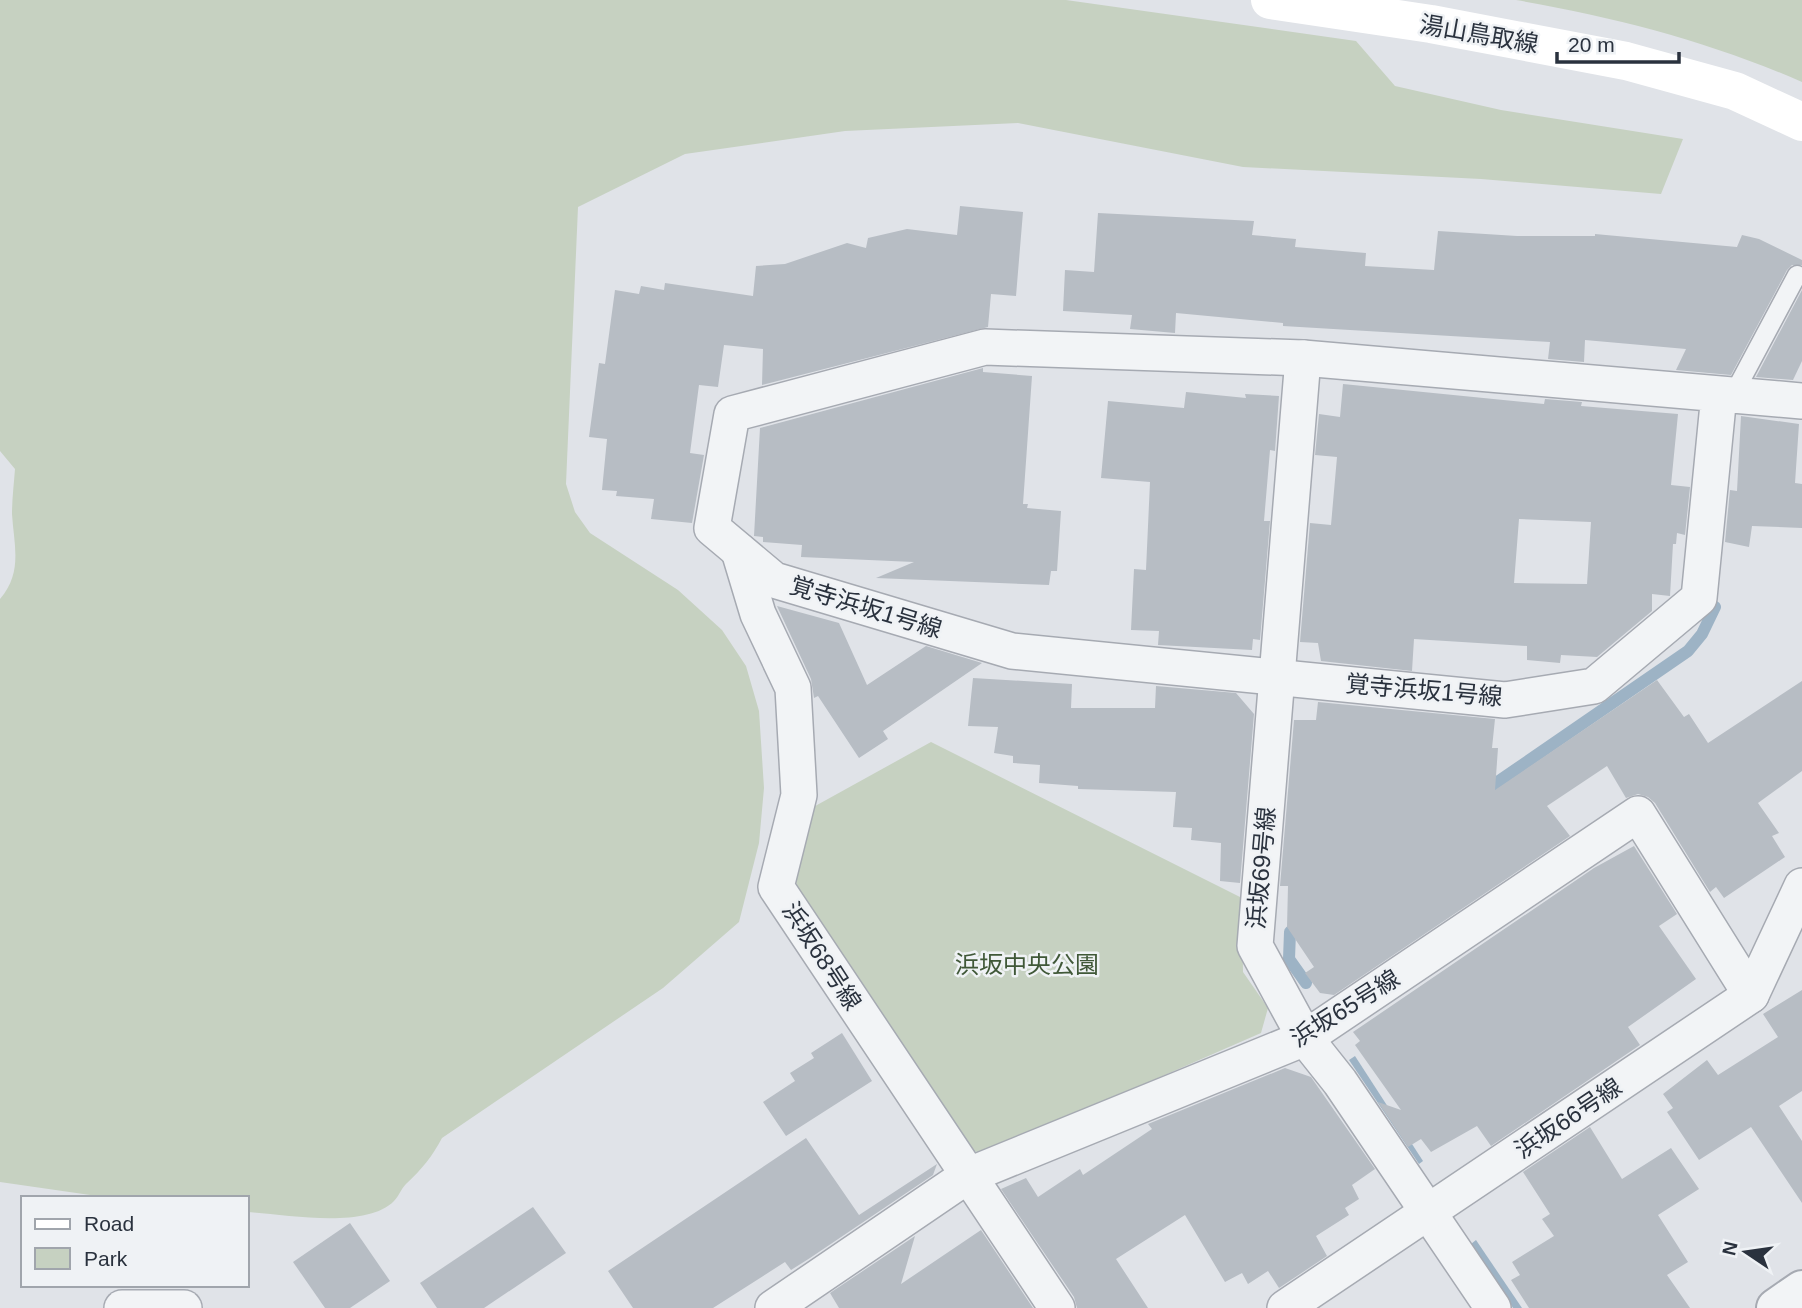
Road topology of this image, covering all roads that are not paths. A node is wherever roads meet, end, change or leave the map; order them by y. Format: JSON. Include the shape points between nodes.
{"nodes":[{"id":1,"x":1270,"y":0,"type":"edge"},
{"id":2,"x":1802,"y":122,"type":"edge"},
{"id":3,"x":1797,"y":275,"type":"dead end"},
{"id":4,"x":1303,"y":358,"type":"junction"},
{"id":5,"x":1726,"y":394,"type":"junction"},
{"id":6,"x":1802,"y":401,"type":"edge"},
{"id":7,"x":739,"y":551,"type":"junction"},
{"id":8,"x":1277,"y":676,"type":"junction"},
{"id":9,"x":1802,"y":886,"type":"edge"},
{"id":10,"x":1751,"y":995,"type":"junction"},
{"id":11,"x":1305,"y":1038,"type":"junction"},
{"id":12,"x":967,"y":1176,"type":"junction"},
{"id":13,"x":1428,"y":1212,"type":"junction"},
{"id":14,"x":1802,"y":1290,"type":"edge"},
{"id":15,"x":122,"y":1308,"type":"edge"},
{"id":16,"x":184,"y":1308,"type":"edge"},
{"id":17,"x":773,"y":1308,"type":"edge"},
{"id":18,"x":1057,"y":1308,"type":"edge"},
{"id":19,"x":1285,"y":1308,"type":"edge"},
{"id":20,"x":1493,"y":1308,"type":"edge"},
{"id":21,"x":1776,"y":1308,"type":"edge"}],
"edges":[{"from":1,"to":2,"type":"main road","name":"湯山鳥取線","via":[[1431,24],[1626,61],[1735,92]]},
{"from":3,"to":5,"type":"lane"},
{"from":4,"to":5,"type":"street","name":"覚寺浜坂1号線"},
{"from":4,"to":7,"type":"street","name":"覚寺浜坂1号線","via":[[985,347],[732,414],[712,528]]},
{"from":4,"to":8,"type":"street","name":"浜坂69号線"},
{"from":5,"to":6,"type":"street","name":"覚寺浜坂1号線"},
{"from":5,"to":8,"type":"street","name":"覚寺浜坂1号線","via":[[1699,598],[1594,685],[1505,700]]},
{"from":7,"to":8,"type":"street","name":"覚寺浜坂1号線","via":[[774,580],[1012,651]]},
{"from":7,"to":12,"type":"street","name":"浜坂68号線","via":[[758,614],[793,688],[799,795],[776,887]]},
{"from":8,"to":11,"type":"street","name":"浜坂69号線","via":[[1255,946]]},
{"from":9,"to":10,"type":"street"},
{"from":10,"to":11,"type":"street","name":"浜坂65号線","via":[[1639,814]]},
{"from":10,"to":13,"type":"street","name":"浜坂66号線"},
{"from":11,"to":12,"type":"street","name":"浜坂65号線"},
{"from":11,"to":13,"type":"street","name":"浜坂69号線"},
{"from":12,"to":17,"type":"street","name":"浜坂65号線"},
{"from":12,"to":18,"type":"street","name":"浜坂68号線"},
{"from":13,"to":19,"type":"street","name":"浜坂66号線"},
{"from":13,"to":20,"type":"street","name":"浜坂69号線"},
{"from":14,"to":21,"type":"street"},
{"from":15,"to":16,"type":"street"}]}
